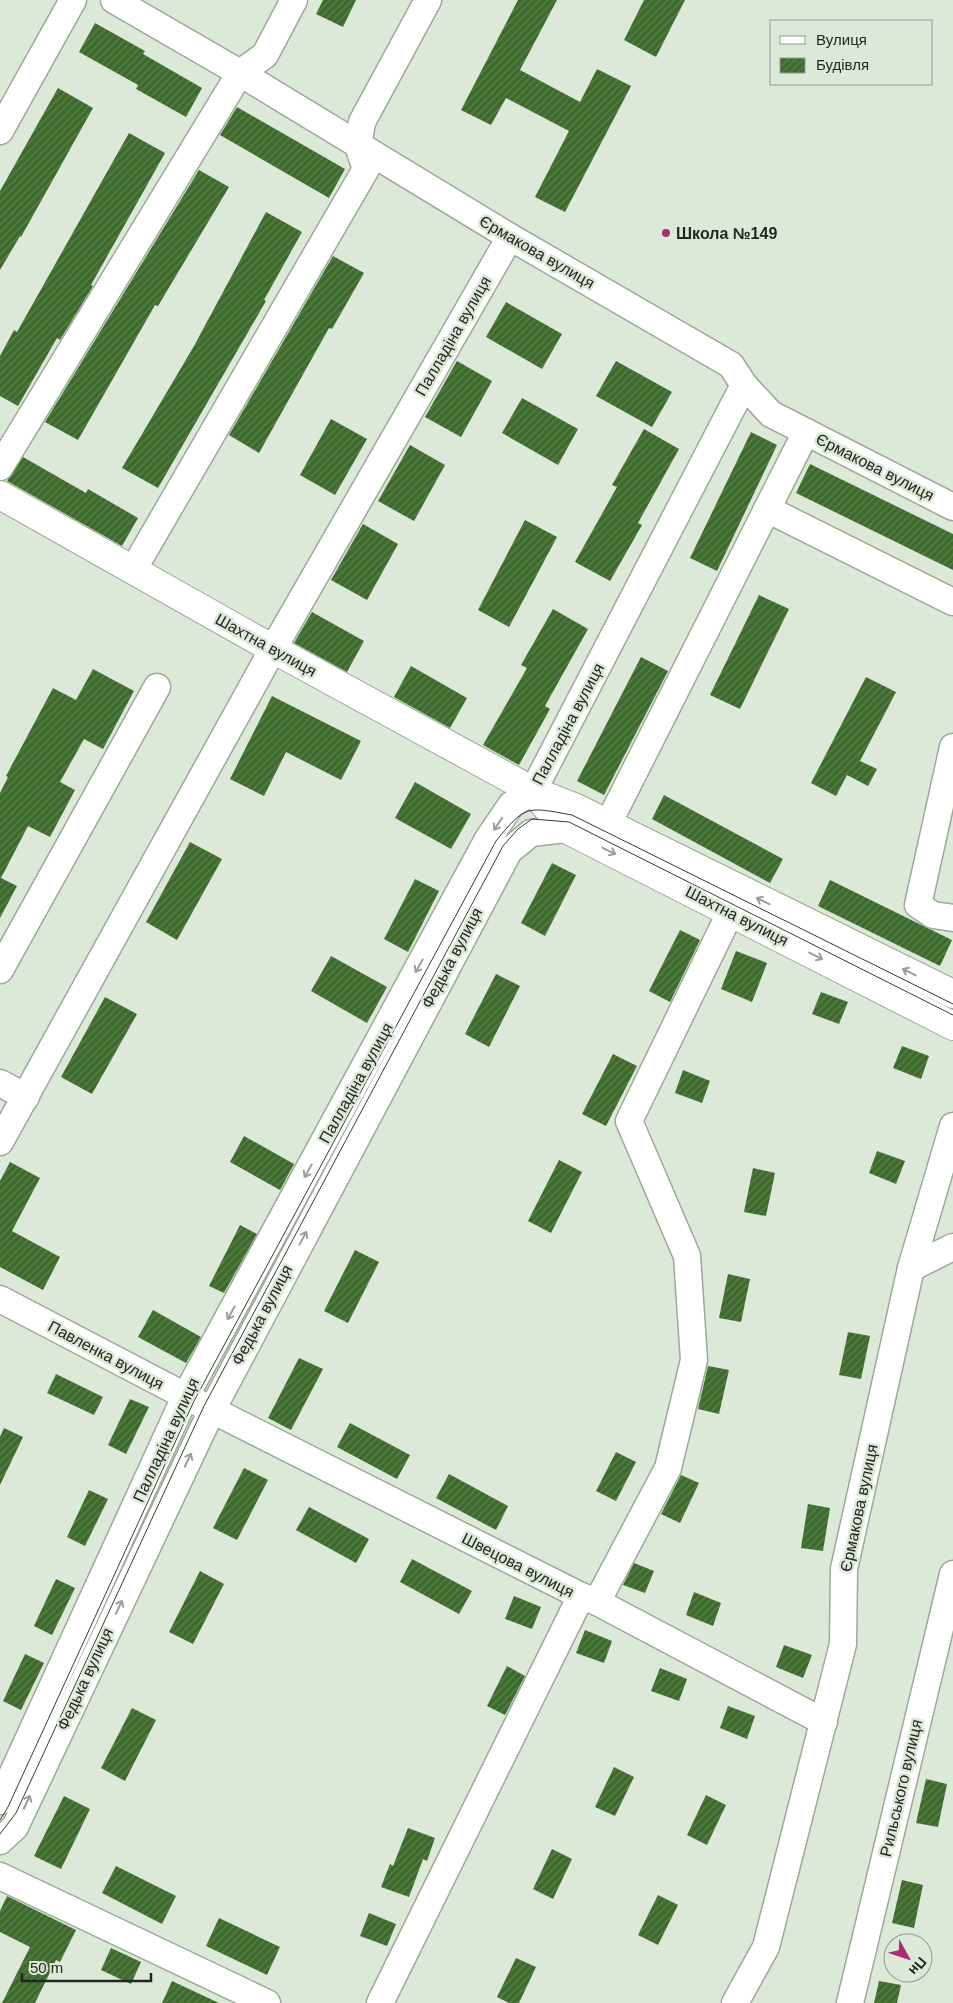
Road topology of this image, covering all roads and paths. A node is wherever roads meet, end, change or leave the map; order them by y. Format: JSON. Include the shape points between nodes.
{"nodes":[{"id":1,"x":73,"y":0,"type":"edge"},
{"id":2,"x":114,"y":0,"type":"edge"},
{"id":3,"x":294,"y":0,"type":"edge"},
{"id":4,"x":428,"y":0,"type":"edge"},
{"id":5,"x":240,"y":74,"type":"junction"},
{"id":6,"x":0,"y":132,"type":"edge"},
{"id":7,"x":358,"y":146,"type":"junction"},
{"id":8,"x":510,"y":237,"type":"junction"},
{"id":9,"x":744,"y":385,"type":"junction"},
{"id":10,"x":806,"y":432,"type":"junction"},
{"id":11,"x":0,"y":467,"type":"edge"},
{"id":12,"x":0,"y":495,"type":"edge"},
{"id":13,"x":953,"y":507,"type":"edge"},
{"id":14,"x":767,"y":508,"type":"junction"},
{"id":15,"x":133,"y":570,"type":"junction"},
{"id":16,"x":953,"y":602,"type":"edge"},
{"id":17,"x":273,"y":649,"type":"junction"},
{"id":18,"x":157,"y":686,"type":"dead end"},
{"id":19,"x":953,"y":747,"type":"edge"},
{"id":20,"x":533,"y":792,"type":"junction"},
{"id":21,"x":608,"y":824,"type":"junction"},
{"id":22,"x":566,"y":829,"type":"junction"},
{"id":23,"x":531,"y":833,"type":"junction"},
{"id":24,"x":730,"y":913,"type":"junction"},
{"id":25,"x":953,"y":918,"type":"edge"},
{"id":26,"x":0,"y":970,"type":"edge"},
{"id":27,"x":953,"y":994,"type":"edge"},
{"id":28,"x":953,"y":1026,"type":"edge"},
{"id":29,"x":0,"y":1083,"type":"edge"},
{"id":30,"x":26,"y":1097,"type":"junction"},
{"id":31,"x":953,"y":1126,"type":"edge"},
{"id":32,"x":0,"y":1142,"type":"edge"},
{"id":33,"x":953,"y":1247,"type":"edge"},
{"id":34,"x":911,"y":1268,"type":"junction"},
{"id":35,"x":0,"y":1299,"type":"edge"},
{"id":36,"x":185,"y":1396,"type":"junction"},
{"id":37,"x":212,"y":1410,"type":"junction"},
{"id":38,"x":953,"y":1574,"type":"edge"},
{"id":39,"x":589,"y":1599,"type":"junction"},
{"id":40,"x":824,"y":1722,"type":"junction"},
{"id":41,"x":0,"y":1801,"type":"edge"},
{"id":42,"x":0,"y":1841,"type":"edge"},
{"id":43,"x":0,"y":1876,"type":"edge"},
{"id":44,"x":267,"y":2003,"type":"edge"},
{"id":45,"x":380,"y":2003,"type":"edge"},
{"id":46,"x":735,"y":2003,"type":"edge"},
{"id":47,"x":850,"y":2003,"type":"edge"}],
"edges":[{"from":1,"to":6,"type":"street"},
{"from":2,"to":5,"type":"street","name":"Єрмакова вулиця"},
{"from":3,"to":5,"type":"street","via":[[265,55]]},
{"from":4,"to":7,"type":"street","via":[[362,122]]},
{"from":5,"to":7,"type":"street","name":"Єрмакова вулиця"},
{"from":5,"to":11,"type":"street"},
{"from":7,"to":8,"type":"street","name":"Єрмакова вулиця"},
{"from":7,"to":15,"type":"street","via":[[366,169]]},
{"from":8,"to":9,"type":"street","name":"Єрмакова вулиця","via":[[731,366]]},
{"from":8,"to":17,"type":"street","name":"Палладіна вулиця"},
{"from":9,"to":10,"type":"street","name":"Єрмакова вулиця","via":[[771,414]]},
{"from":9,"to":20,"type":"street","name":"Палладіна вулиця"},
{"from":10,"to":13,"type":"street","name":"Єрмакова вулиця"},
{"from":10,"to":14,"type":"street"},
{"from":12,"to":15,"type":"main road","name":"Шахтна вулиця"},
{"from":14,"to":16,"type":"street"},
{"from":14,"to":21,"type":"street"},
{"from":15,"to":17,"type":"main road","name":"Шахтна вулиця"},
{"from":17,"to":20,"type":"main road","name":"Шахтна вулиця"},
{"from":17,"to":30,"type":"street","name":"Палладіна вулиця"},
{"from":18,"to":26,"type":"street"},
{"from":19,"to":25,"type":"street","via":[[918,905],[933,916]]},
{"from":20,"to":21,"type":"main road","name":"Шахтна вулиця"},
{"from":20,"to":22,"type":"main road","name":"Шахтна вулиця"},
{"from":20,"to":23,"type":"street"},
{"from":20,"to":36,"type":"street","name":"Палладіна вулиця","one_way":true,"via":[[511,805],[488,839]]},
{"from":27,"to":21,"type":"main road","name":"Шахтна вулиця","one_way":true},
{"from":22,"to":23,"type":"street"},
{"from":22,"to":24,"type":"main road","name":"Шахтна вулиця","one_way":true},
{"from":37,"to":23,"type":"street","name":"Федька вулиця","one_way":true,"via":[[509,850]]},
{"from":24,"to":28,"type":"main road","name":"Шахтна вулиця","one_way":true},
{"from":24,"to":39,"type":"street","via":[[629,1121],[687,1256],[694,1360],[668,1468]]},
{"from":29,"to":30,"type":"street"},
{"from":30,"to":32,"type":"street","name":"Палладіна вулиця"},
{"from":31,"to":34,"type":"street","name":"Єрмакова вулиця"},
{"from":33,"to":34,"type":"street"},
{"from":34,"to":40,"type":"street","name":"Єрмакова вулиця","via":[[844,1569],[843,1644]]},
{"from":35,"to":36,"type":"street","name":"Павленка вулиця"},
{"from":36,"to":37,"type":"street","name":"Павленка вулиця"},
{"from":36,"to":41,"type":"street","name":"Палладіна вулиця"},
{"from":37,"to":39,"type":"street","name":"Швецова вулиця"},
{"from":42,"to":37,"type":"street","name":"Федька вулиця","one_way":true,"via":[[15,1827]]},
{"from":38,"to":47,"type":"street","name":"Рильського вулиця"},
{"from":39,"to":40,"type":"street","name":"Швецова вулиця"},
{"from":39,"to":45,"type":"street"},
{"from":40,"to":46,"type":"street","name":"Єрмакова вулиця","via":[[766,1947]]},
{"from":43,"to":44,"type":"street"}]}
